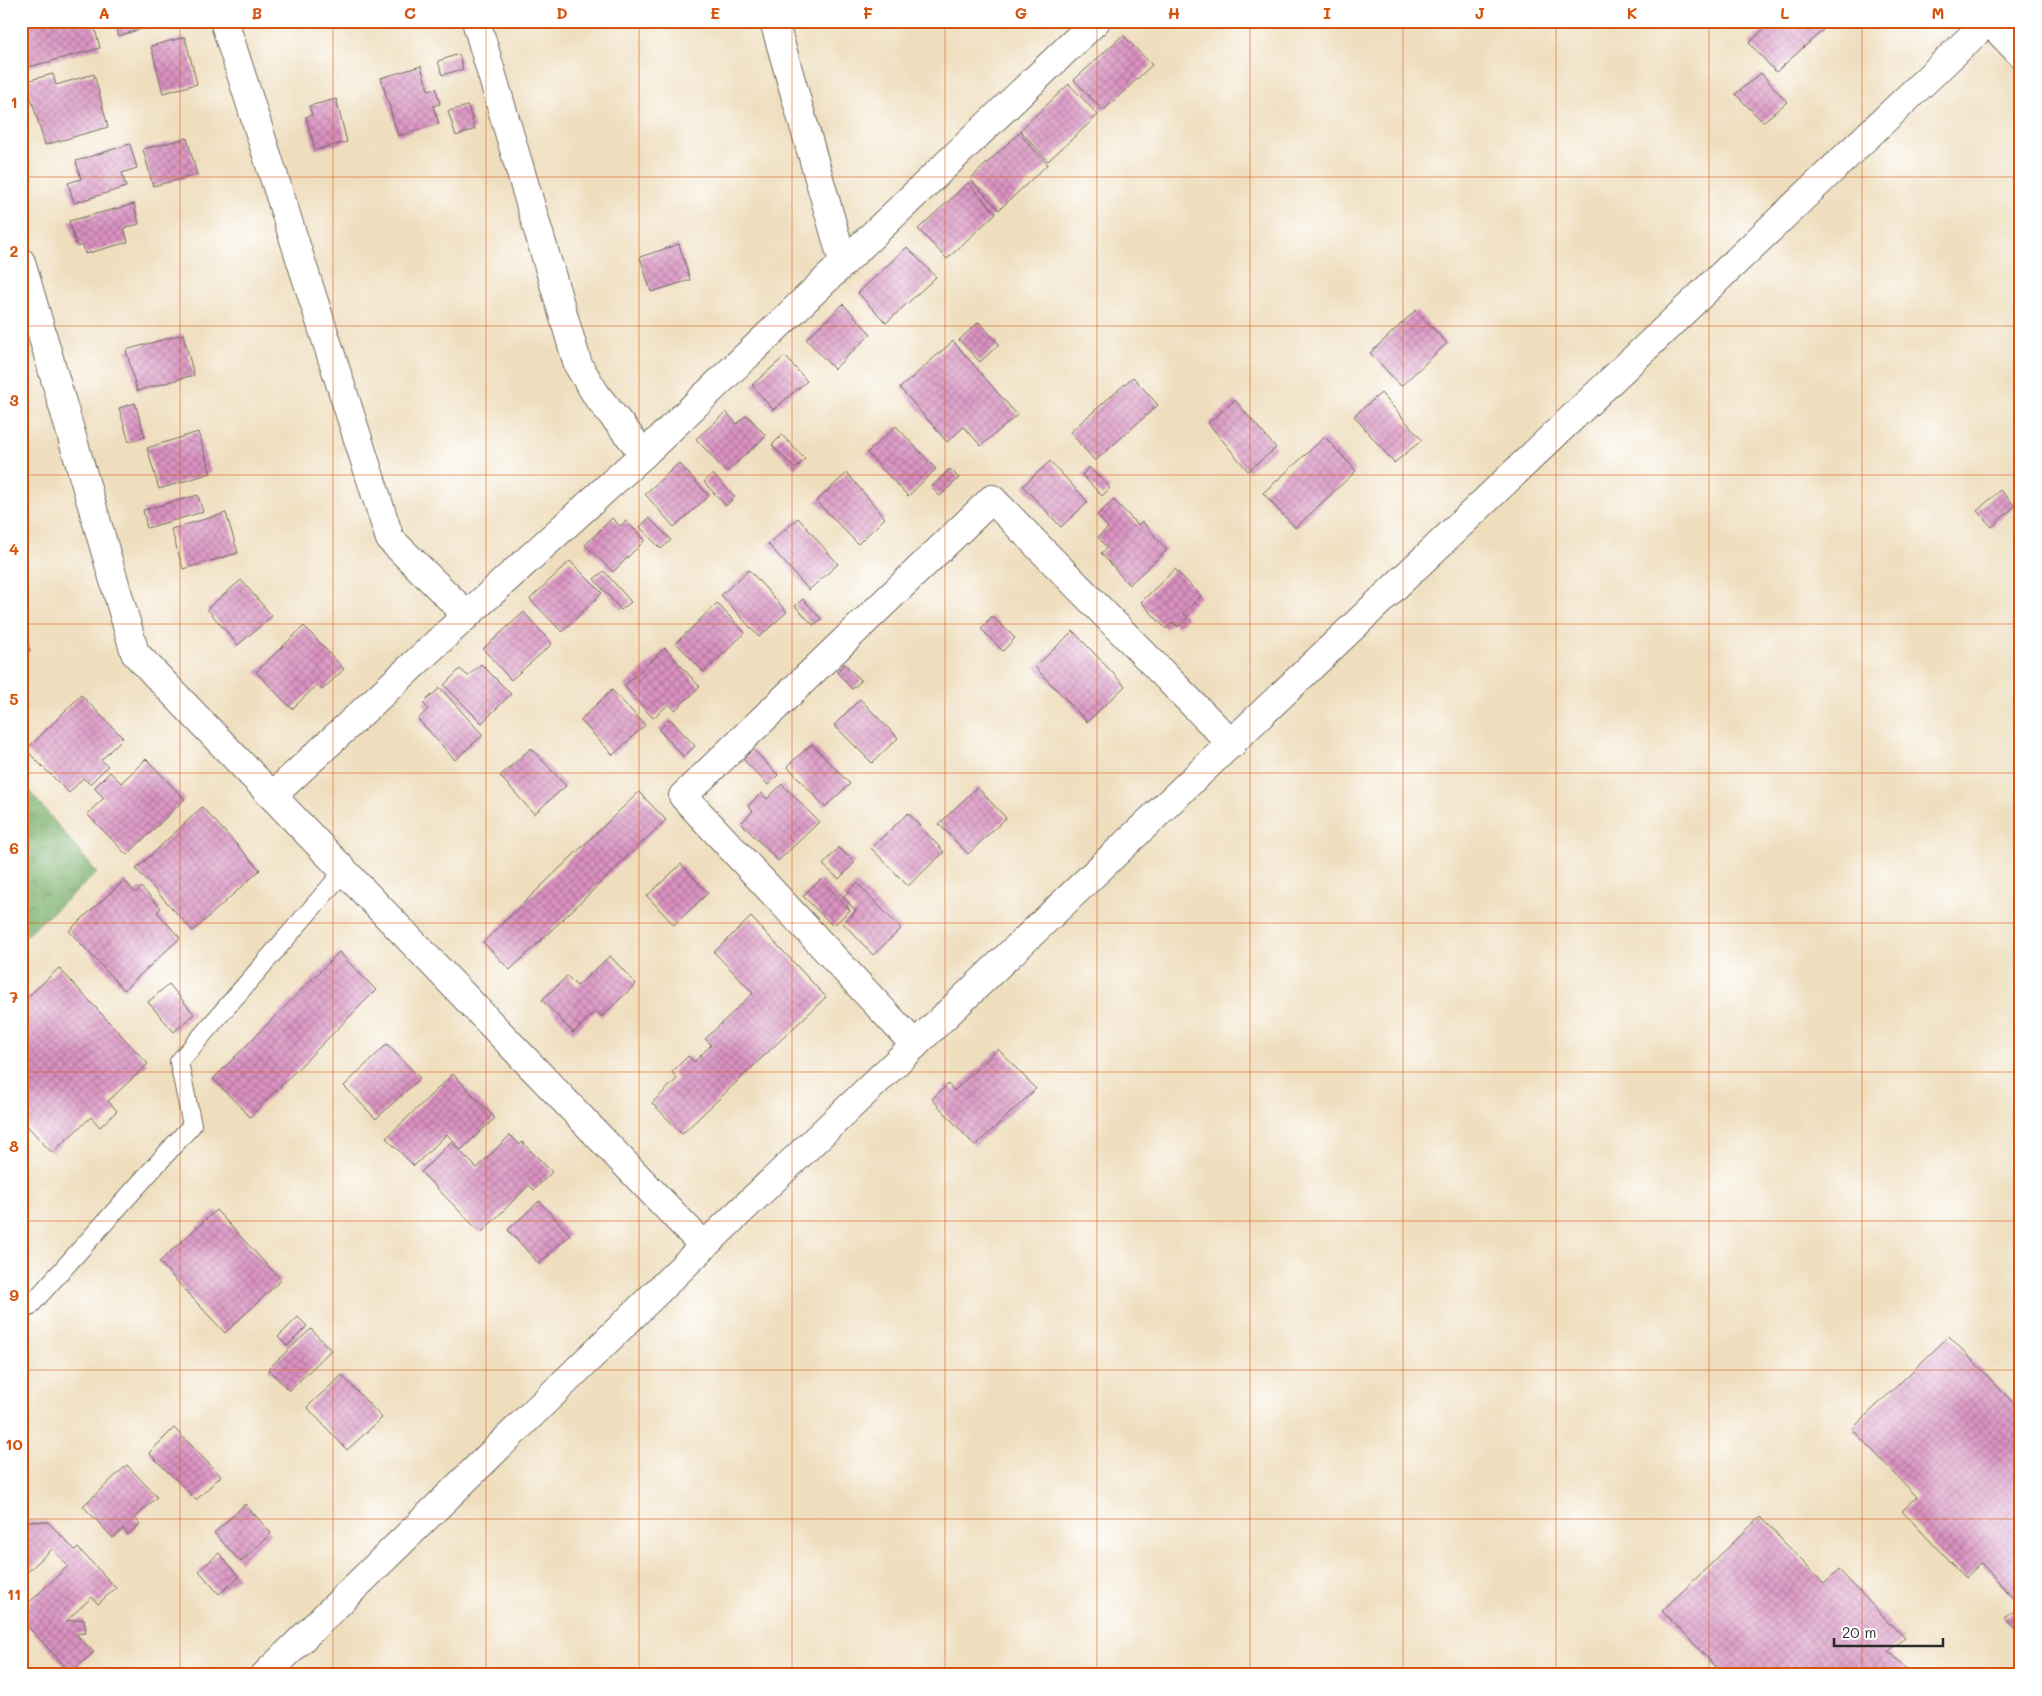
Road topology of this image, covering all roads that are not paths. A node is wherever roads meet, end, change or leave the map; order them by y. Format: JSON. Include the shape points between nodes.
{"nodes":[{"id":1,"x":224,"y":21,"type":"edge"},
{"id":2,"x":476,"y":21,"type":"edge"},
{"id":3,"x":774,"y":21,"type":"edge"},
{"id":4,"x":1096,"y":21,"type":"edge"},
{"id":5,"x":1989,"y":21,"type":"edge"},
{"id":6,"x":2021,"y":54,"type":"edge"},
{"id":7,"x":21,"y":262,"type":"edge"},
{"id":8,"x":843,"y":262,"type":"junction"},
{"id":9,"x":644,"y":454,"type":"junction"},
{"id":10,"x":467,"y":615,"type":"junction"},
{"id":11,"x":1232,"y":744,"type":"junction"},
{"id":12,"x":272,"y":796,"type":"junction"},
{"id":13,"x":344,"y":871,"type":"junction"},
{"id":14,"x":915,"y":1045,"type":"junction"},
{"id":15,"x":704,"y":1246,"type":"junction"},
{"id":16,"x":21,"y":1305,"type":"edge"},
{"id":17,"x":265,"y":1675,"type":"edge"}],
"edges":[{"from":1,"to":10,"type":"street","via":[[390,539]]},
{"from":2,"to":9,"type":"street","via":[[578,365],[597,396]]},
{"from":3,"to":8,"type":"street"},
{"from":4,"to":8,"type":"street"},
{"from":5,"to":6,"type":"street"},
{"from":5,"to":11,"type":"street"},
{"from":7,"to":12,"type":"street","via":[[135,653]]},
{"from":8,"to":9,"type":"street"},
{"from":9,"to":10,"type":"street"},
{"from":10,"to":12,"type":"street"},
{"from":11,"to":14,"type":"street"},
{"from":11,"to":14,"type":"street","via":[[992,499],[683,796]]},
{"from":12,"to":13,"type":"street"},
{"from":13,"to":15,"type":"street"},
{"from":13,"to":16,"type":"lane","via":[[179,1062],[192,1125],[29,1307]]},
{"from":14,"to":15,"type":"street"},
{"from":15,"to":17,"type":"street"}]}
